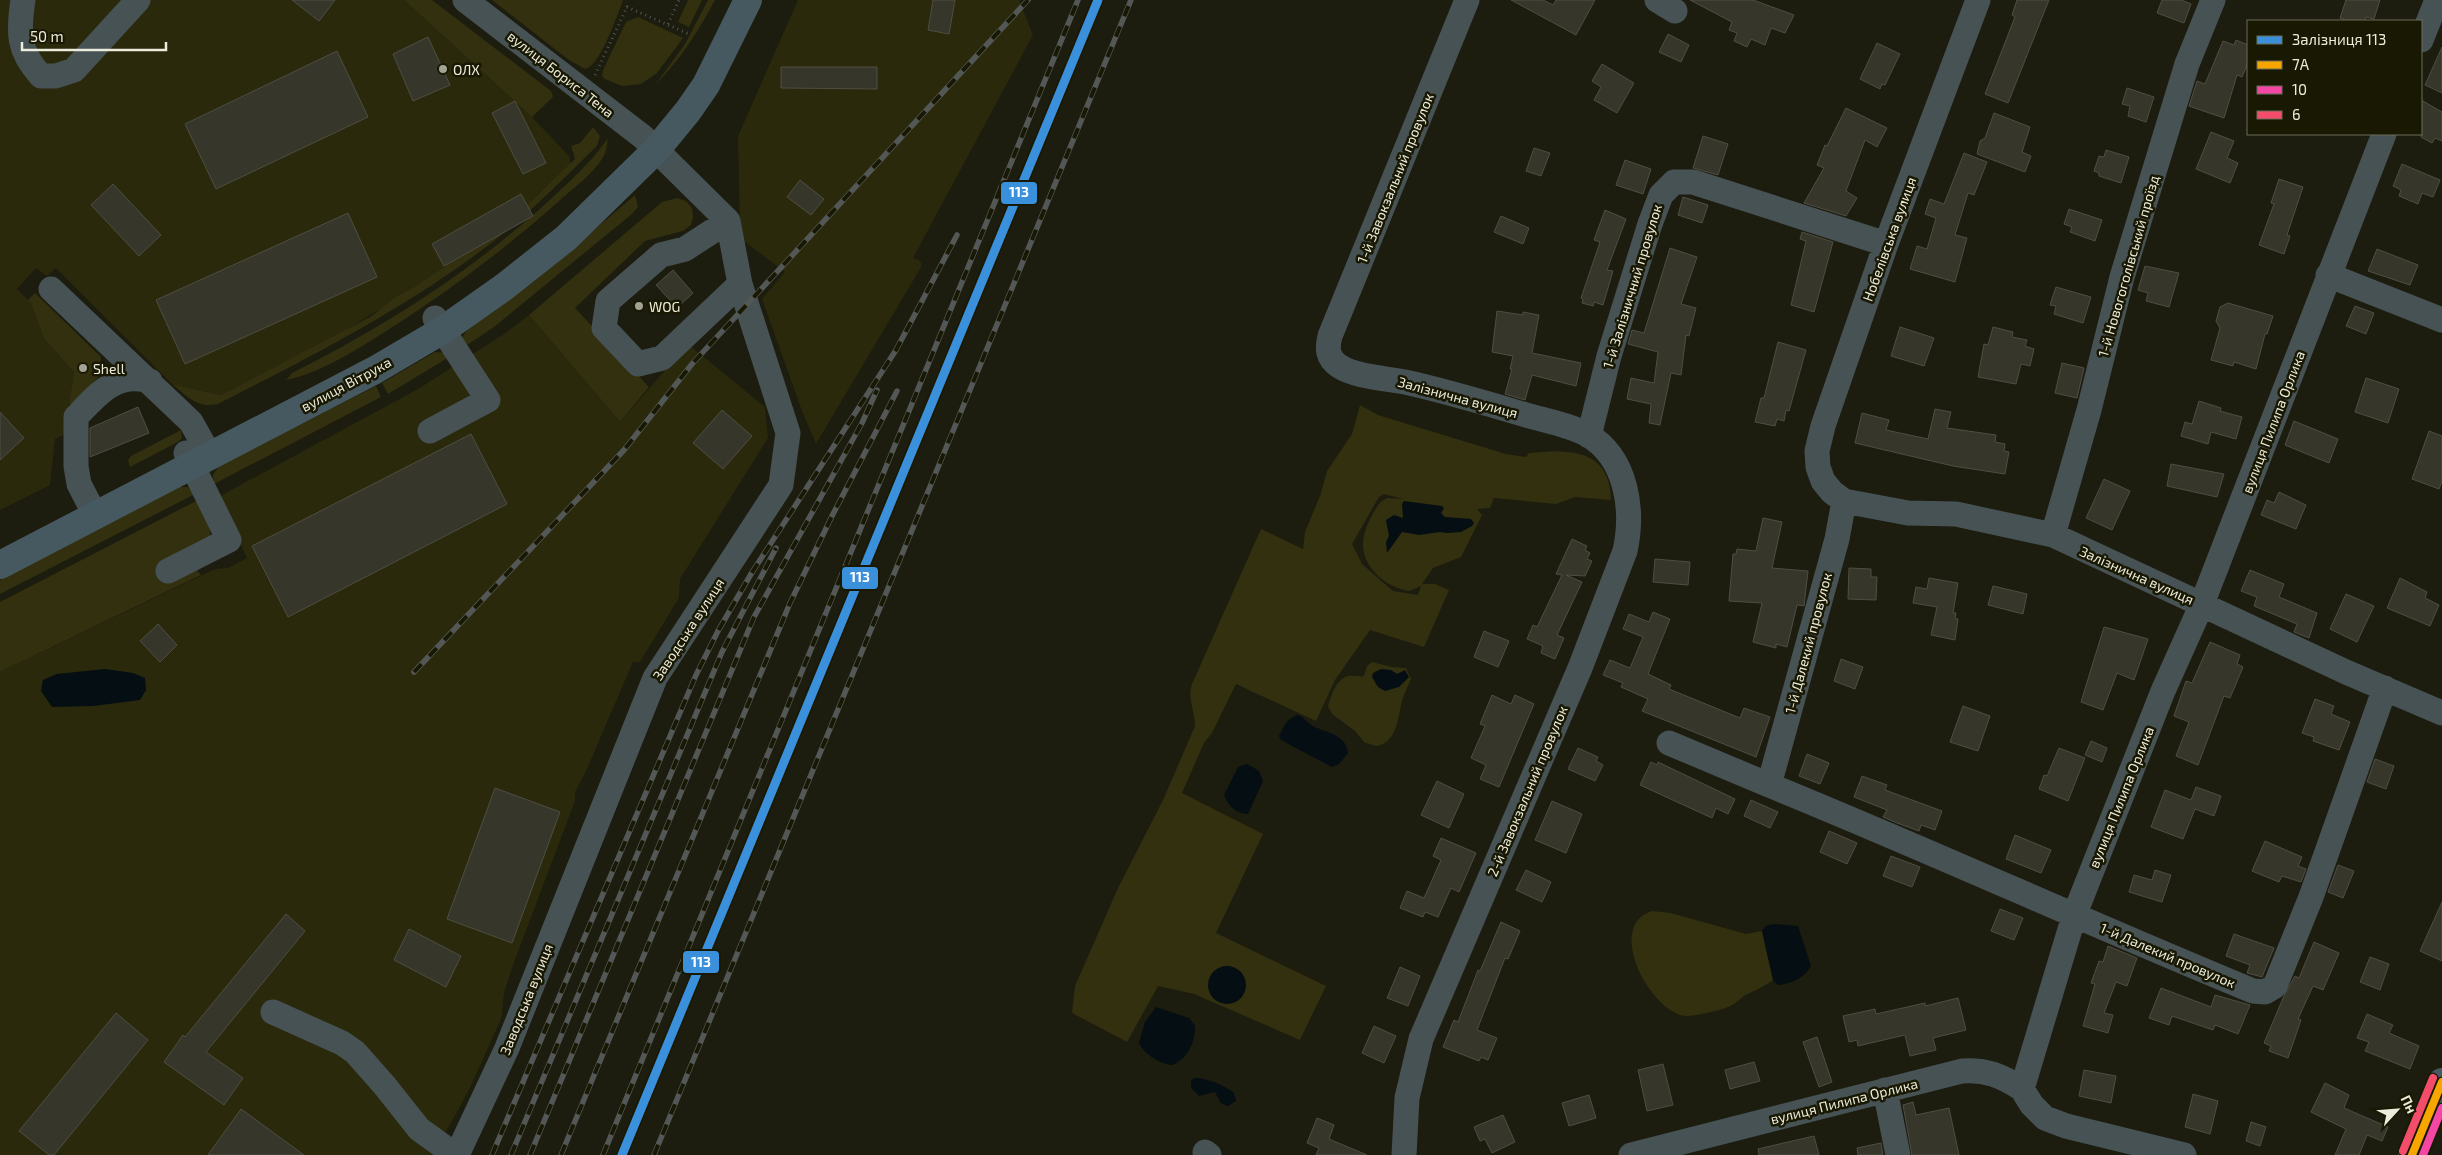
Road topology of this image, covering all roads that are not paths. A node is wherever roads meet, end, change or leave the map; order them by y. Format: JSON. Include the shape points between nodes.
{"nodes":[{"id":1,"x":23,"y":0,"type":"edge"},
{"id":2,"x":138,"y":0,"type":"edge"},
{"id":3,"x":465,"y":0,"type":"edge"},
{"id":4,"x":732,"y":0,"type":"edge"},
{"id":5,"x":748,"y":0,"type":"edge"},
{"id":6,"x":1467,"y":0,"type":"edge"},
{"id":7,"x":1978,"y":0,"type":"edge"},
{"id":8,"x":2213,"y":0,"type":"edge"},
{"id":9,"x":2436,"y":0,"type":"edge"},
{"id":10,"x":2422,"y":37,"type":"edge"},
{"id":11,"x":2384,"y":135,"type":"edge"},
{"id":12,"x":649,"y":144,"type":"junction"},
{"id":13,"x":728,"y":221,"type":"junction"},
{"id":14,"x":1886,"y":244,"type":"junction"},
{"id":15,"x":2328,"y":275,"type":"junction"},
{"id":16,"x":740,"y":284,"type":"junction"},
{"id":17,"x":51,"y":289,"type":"dead end"},
{"id":18,"x":2442,"y":320,"type":"edge"},
{"id":19,"x":439,"y":324,"type":"junction"},
{"id":20,"x":1330,"y":357,"type":"joint"},
{"id":21,"x":150,"y":381,"type":"junction"},
{"id":22,"x":430,"y":431,"type":"dead end"},
{"id":23,"x":1589,"y":436,"type":"junction"},
{"id":24,"x":198,"y":454,"type":"junction"},
{"id":25,"x":1844,"y":501,"type":"junction"},
{"id":26,"x":91,"y":508,"type":"junction"},
{"id":27,"x":2053,"y":535,"type":"junction"},
{"id":28,"x":0,"y":549,"type":"edge"},
{"id":29,"x":0,"y":565,"type":"edge"},
{"id":30,"x":168,"y":571,"type":"dead end"},
{"id":31,"x":2202,"y":604,"type":"junction"},
{"id":32,"x":2386,"y":688,"type":"junction"},
{"id":33,"x":2442,"y":713,"type":"edge"},
{"id":34,"x":1669,"y":743,"type":"dead end"},
{"id":35,"x":1769,"y":785,"type":"junction"},
{"id":36,"x":2074,"y":916,"type":"junction"},
{"id":37,"x":273,"y":1012,"type":"dead end"},
{"id":38,"x":2442,"y":1082,"type":"edge"},
{"id":39,"x":2022,"y":1089,"type":"junction"},
{"id":40,"x":1885,"y":1090,"type":"junction"},
{"id":41,"x":1641,"y":1154,"type":"edge"},
{"id":42,"x":456,"y":1155,"type":"edge"},
{"id":43,"x":1404,"y":1155,"type":"edge"},
{"id":44,"x":1898,"y":1155,"type":"edge"},
{"id":45,"x":2184,"y":1155,"type":"edge"},
{"id":46,"x":2412,"y":1155,"type":"edge"}],
"edges":[{"from":1,"to":2,"type":"street","via":[[19,24],[21,44],[30,64],[41,76],[56,76],[74,70]]},
{"from":3,"to":12,"type":"street","name":"вулиця Бориса Тена"},
{"from":4,"to":12,"type":"main road","via":[[705,56]]},
{"from":5,"to":12,"type":"main road","via":[[706,85],[688,111]]},
{"from":6,"to":20,"type":"street","name":"1-й Завокзальний провулок","via":[[1330,336]]},
{"from":7,"to":14,"type":"street","name":"Нобелівська вулиця"},
{"from":8,"to":27,"type":"street","name":"1-й Новогоголівський проїзд","via":[[2187,64],[2125,267]]},
{"from":9,"to":10,"type":"street"},
{"from":11,"to":15,"type":"street","name":"вулиця Пилипа Орлика"},
{"from":12,"to":13,"type":"street"},
{"from":12,"to":19,"type":"main road","name":"вулиця Вітрука","via":[[546,255]]},
{"from":13,"to":16,"type":"street","name":"Заводська вулиця"},
{"from":13,"to":16,"type":"street","via":[[685,249],[661,255],[608,301],[604,328],[638,364],[662,358]]},
{"from":14,"to":23,"type":"street","name":"1-й Залізничний провулок","via":[[1692,182],[1674,182],[1661,195],[1650,224],[1609,356]]},
{"from":14,"to":25,"type":"street","name":"Нобелівська вулиця","via":[[1823,426],[1817,459],[1824,481]]},
{"from":15,"to":18,"type":"street"},
{"from":15,"to":31,"type":"street","name":"вулиця Пилипа Орлика"},
{"from":16,"to":42,"type":"street","name":"Заводська вулиця","via":[[788,433],[782,485],[655,678],[507,1048]]},
{"from":17,"to":21,"type":"street"},
{"from":19,"to":22,"type":"street","via":[[488,400]]},
{"from":19,"to":24,"type":"main road","name":"вулиця Вітрука","via":[[375,370]]},
{"from":20,"to":23,"type":"street","name":"Залізнична вулиця","via":[[1348,370],[1497,407],[1573,428]]},
{"from":21,"to":24,"type":"street","via":[[191,422]]},
{"from":21,"to":26,"type":"street","via":[[127,377],[114,383],[76,417],[78,484]]},
{"from":23,"to":43,"type":"street","name":"2-й Завокзальний провулок","via":[[1618,468],[1626,487],[1629,533],[1625,550],[1580,668],[1422,1039],[1407,1098]]},
{"from":24,"to":26,"type":"main road","name":"вулиця Вітрука"},
{"from":24,"to":30,"type":"street","via":[[229,540]]},
{"from":25,"to":27,"type":"street","name":"Залізнична вулиця","via":[[1908,513],[1956,514]]},
{"from":25,"to":35,"type":"street","name":"1-й Далекий провулок"},
{"from":26,"to":28,"type":"main road","name":"вулиця Вітрука"},
{"from":26,"to":29,"type":"main road","name":"вулиця Вітрука"},
{"from":27,"to":31,"type":"street","name":"Залізнична вулиця"},
{"from":31,"to":32,"type":"street","name":"Залізнична вулиця"},
{"from":31,"to":36,"type":"street","name":"вулиця Пилипа Орлика","via":[[2163,691]]},
{"from":32,"to":33,"type":"street","name":"Залізнична вулиця"},
{"from":32,"to":36,"type":"street","name":"1-й Далекий провулок","via":[[2310,897],[2271,990],[2252,991]]},
{"from":34,"to":35,"type":"street","name":"1-й Далекий провулок"},
{"from":35,"to":36,"type":"street","name":"1-й Далекий провулок","via":[[1916,845]]},
{"from":36,"to":39,"type":"street","name":"вулиця Пилипа Орлика"},
{"from":37,"to":42,"type":"street","via":[[355,1052],[419,1130]]},
{"from":38,"to":46,"type":"main road"},
{"from":39,"to":40,"type":"street","name":"вулиця Пилипа Орлика","via":[[2001,1076],[1979,1070],[1962,1071]]},
{"from":39,"to":45,"type":"street","via":[[2045,1118]]},
{"from":40,"to":41,"type":"street","name":"вулиця Пилипа Орлика"},
{"from":40,"to":44,"type":"street"}]}
